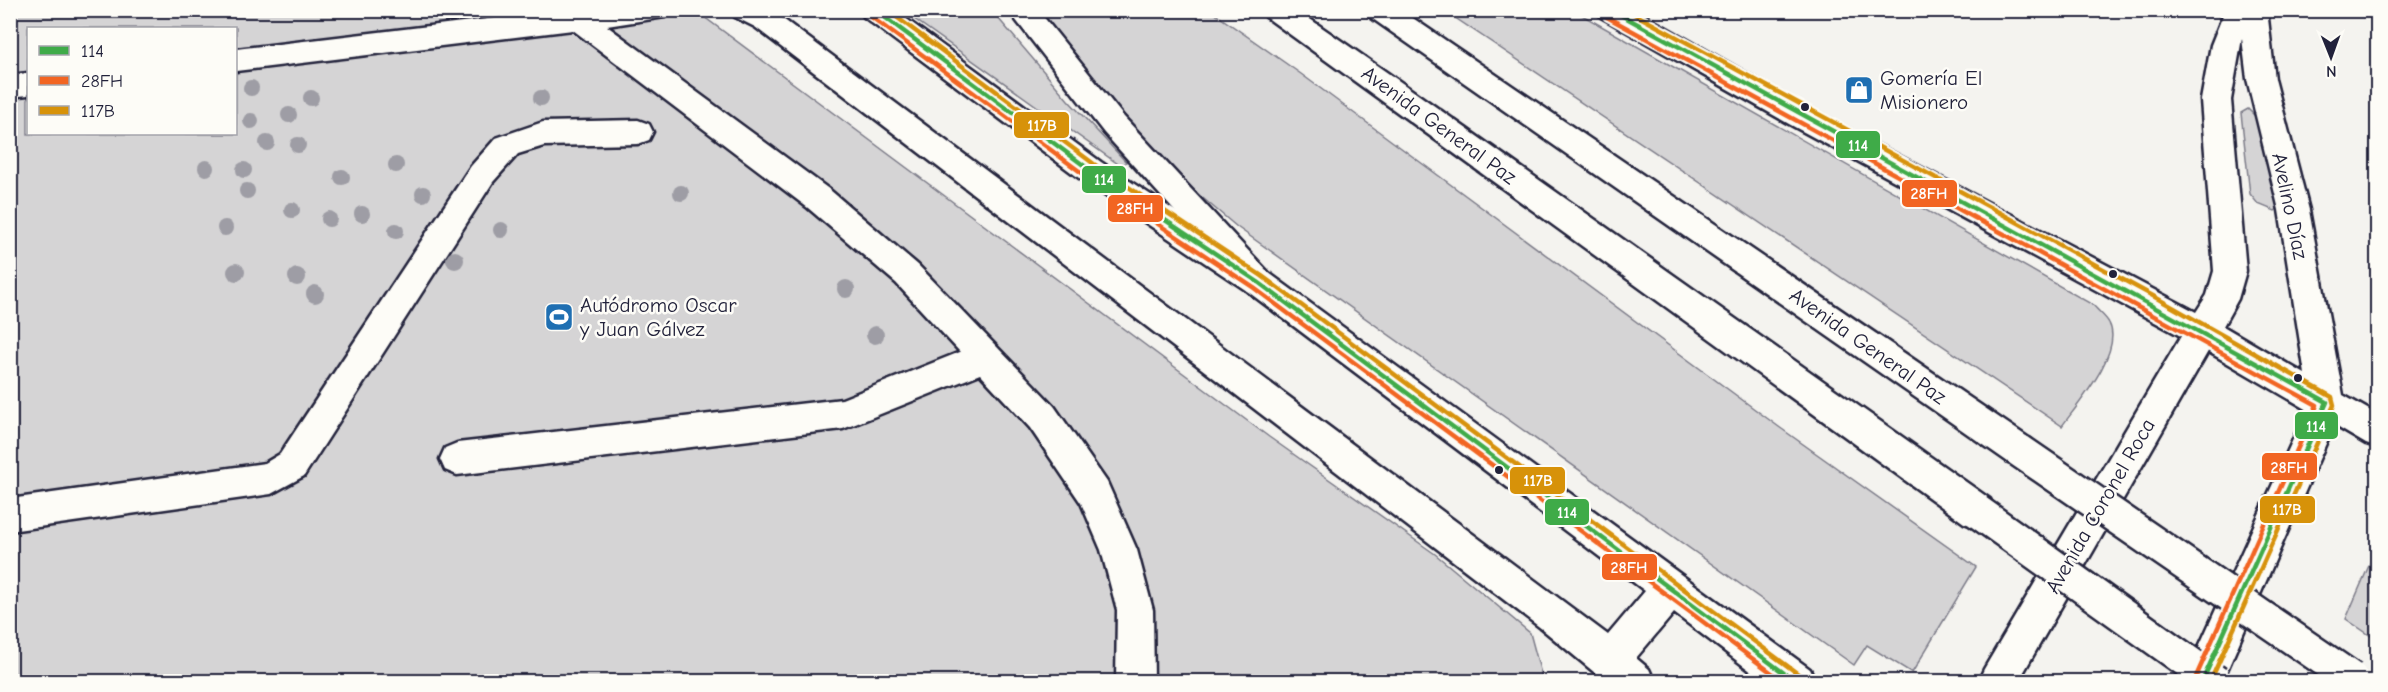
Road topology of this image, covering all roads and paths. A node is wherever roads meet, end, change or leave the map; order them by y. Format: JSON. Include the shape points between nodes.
{"nodes":[{"id":1,"x":655,"y":10,"type":"edge"},
{"id":2,"x":746,"y":10,"type":"edge"},
{"id":3,"x":874,"y":10,"type":"edge"},
{"id":4,"x":1022,"y":10,"type":"edge"},
{"id":5,"x":1276,"y":10,"type":"edge"},
{"id":6,"x":1380,"y":10,"type":"edge"},
{"id":7,"x":1611,"y":10,"type":"edge"},
{"id":8,"x":2239,"y":10,"type":"edge"},
{"id":9,"x":2253,"y":10,"type":"edge"},
{"id":10,"x":578,"y":19,"type":"junction"},
{"id":11,"x":237,"y":60,"type":"edge"},
{"id":12,"x":27,"y":84,"type":"edge"},
{"id":13,"x":10,"y":86,"type":"edge"},
{"id":14,"x":638,"y":132,"type":"dead end"},
{"id":15,"x":1258,"y":282,"type":"junction"},
{"id":16,"x":2202,"y":331,"type":"junction"},
{"id":17,"x":985,"y":357,"type":"junction"},
{"id":18,"x":2327,"y":402,"type":"junction"},
{"id":19,"x":2378,"y":433,"type":"edge"},
{"id":20,"x":457,"y":459,"type":"dead end"},
{"id":21,"x":10,"y":514,"type":"edge"},
{"id":22,"x":1671,"y":588,"type":"junction"},
{"id":23,"x":1623,"y":671,"type":"edge"},
{"id":24,"x":2353,"y":680,"type":"edge"},
{"id":25,"x":1135,"y":681,"type":"edge"},
{"id":26,"x":1797,"y":681,"type":"edge"},
{"id":27,"x":1997,"y":681,"type":"edge"},
{"id":28,"x":2202,"y":681,"type":"edge"},
{"id":29,"x":2216,"y":681,"type":"edge"}],
"edges":[{"from":1,"to":10,"type":"main road"},
{"from":2,"to":23,"type":"main road","via":[[765,20]]},
{"from":3,"to":15,"type":"main road","via":[[1090,170]]},
{"from":4,"to":15,"type":"main road","via":[[1114,125]]},
{"from":5,"to":29,"type":"main road","name":"Avenida General Paz","bridge":true},
{"from":6,"to":24,"type":"main road","name":"Avenida General Paz","bridge":true},
{"from":7,"to":16,"type":"main road","via":[[1798,116]]},
{"from":8,"to":16,"type":"main road","via":[[2225,45],[2216,100],[2230,270],[2222,299]]},
{"from":9,"to":18,"type":"main road","name":"Avelino Díaz","via":[[2261,79],[2294,210]]},
{"from":10,"to":11,"type":"main road"},
{"from":10,"to":17,"type":"main road","via":[[819,199],[907,274]]},
{"from":12,"to":13,"type":"main road"},
{"from":14,"to":21,"type":"main road","via":[[543,134],[507,146],[482,174],[292,465],[271,478]]},
{"from":15,"to":22,"type":"main road"},
{"from":16,"to":18,"type":"main road"},
{"from":16,"to":27,"type":"main road","name":"Avenida Coronel Roca"},
{"from":17,"to":20,"type":"main road","via":[[843,414]]},
{"from":17,"to":25,"type":"main road","via":[[1042,417],[1095,493],[1119,550],[1135,610]]},
{"from":18,"to":19,"type":"main road"},
{"from":18,"to":28,"type":"main road"},
{"from":22,"to":23,"type":"main road"},
{"from":22,"to":26,"type":"main road"}]}
